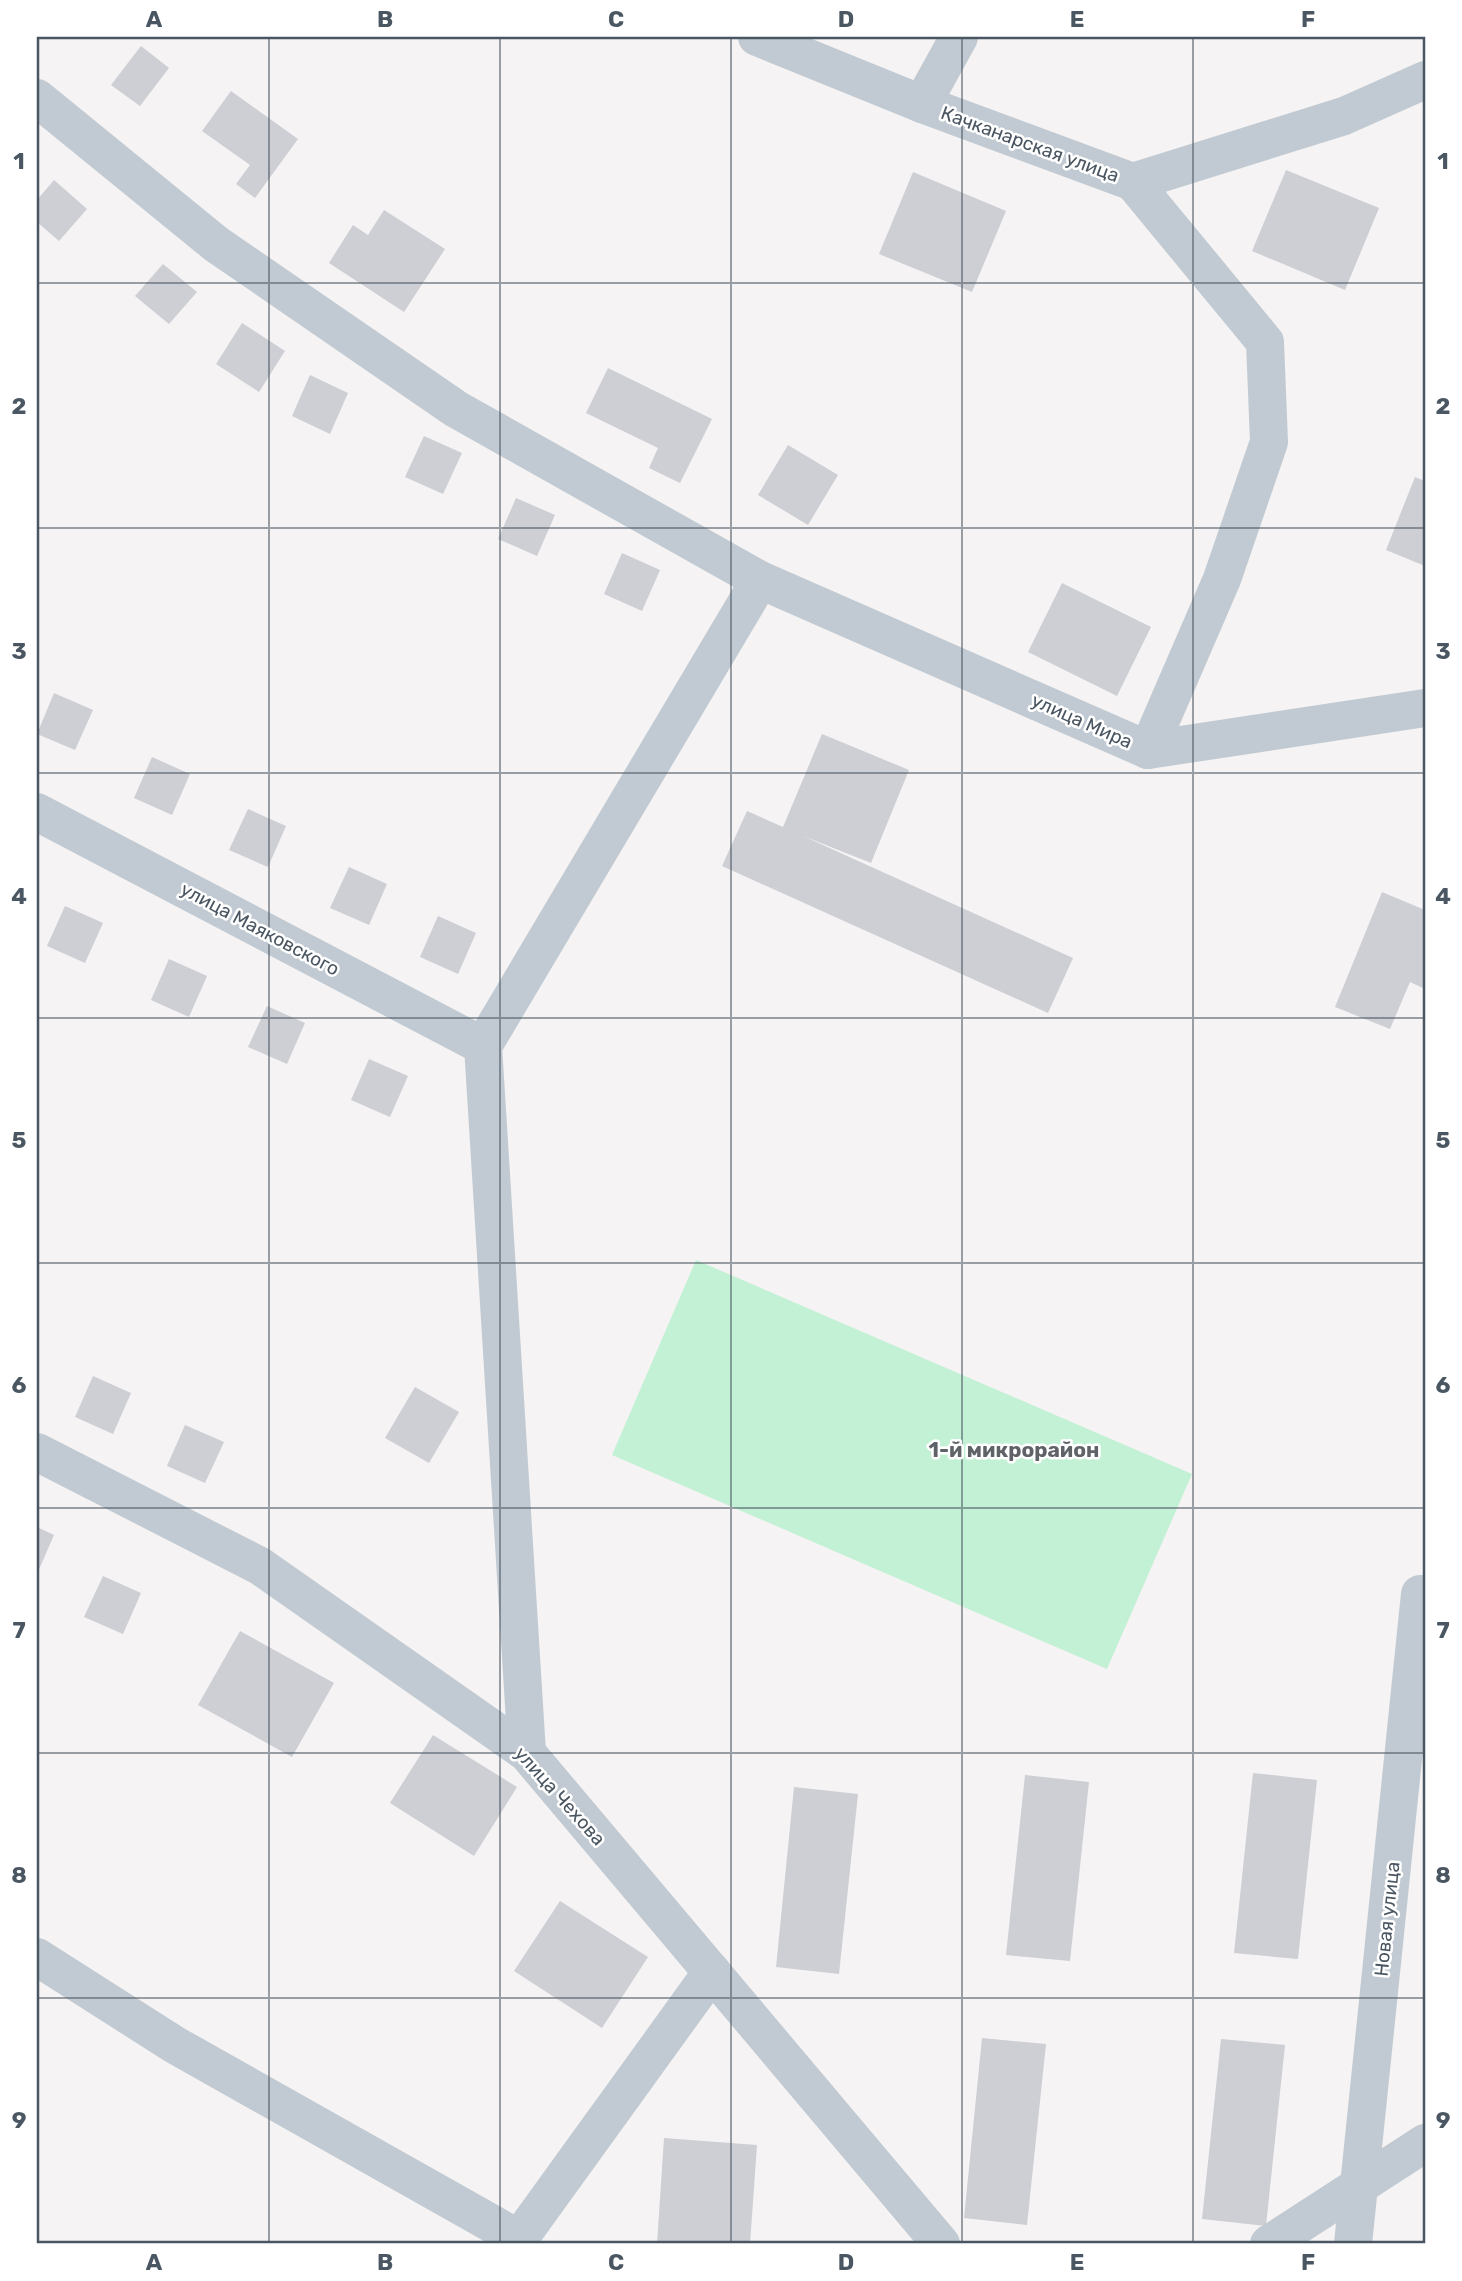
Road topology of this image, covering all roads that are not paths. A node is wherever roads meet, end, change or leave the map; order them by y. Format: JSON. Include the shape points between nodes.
{"nodes":[{"id":1,"x":757,"y":37,"type":"edge"},
{"id":2,"x":959,"y":37,"type":"edge"},
{"id":3,"x":1425,"y":80,"type":"edge"},
{"id":4,"x":37,"y":98,"type":"edge"},
{"id":5,"x":922,"y":104,"type":"junction"},
{"id":6,"x":1133,"y":182,"type":"junction"},
{"id":7,"x":760,"y":580,"type":"junction"},
{"id":8,"x":1425,"y":708,"type":"edge"},
{"id":9,"x":1148,"y":750,"type":"junction"},
{"id":10,"x":37,"y":812,"type":"edge"},
{"id":11,"x":483,"y":1046,"type":"junction"},
{"id":12,"x":37,"y":1452,"type":"edge"},
{"id":13,"x":1420,"y":1594,"type":"dead end"},
{"id":14,"x":527,"y":1753,"type":"junction"},
{"id":15,"x":37,"y":1957,"type":"edge"},
{"id":16,"x":712,"y":1972,"type":"junction"},
{"id":17,"x":1425,"y":2143,"type":"edge"},
{"id":18,"x":1359,"y":2186,"type":"junction"},
{"id":19,"x":941,"y":2244,"type":"edge"},
{"id":20,"x":1269,"y":2244,"type":"edge"},
{"id":21,"x":1353,"y":2244,"type":"edge"}],
"edges":[{"from":1,"to":5,"type":"street","name":"Качканарская улица"},
{"from":2,"to":5,"type":"street"},
{"from":3,"to":6,"type":"street","name":"Качканарская улица","via":[[1344,116]]},
{"from":4,"to":7,"type":"street","name":"улица Мира","via":[[216,244],[456,409]]},
{"from":5,"to":6,"type":"street","name":"Качканарская улица"},
{"from":6,"to":9,"type":"street","via":[[1265,342],[1269,442],[1222,579]]},
{"from":7,"to":9,"type":"street","name":"улица Мира"},
{"from":7,"to":11,"type":"street"},
{"from":8,"to":9,"type":"street","name":"улица Мира"},
{"from":10,"to":11,"type":"street","name":"улица Маяковского"},
{"from":11,"to":14,"type":"street"},
{"from":12,"to":14,"type":"street","name":"улица Чехова","via":[[260,1566]]},
{"from":13,"to":18,"type":"street","name":"Новая улица"},
{"from":14,"to":16,"type":"street","name":"улица Чехова"},
{"from":15,"to":16,"type":"street","via":[[175,2045],[519,2239]]},
{"from":16,"to":19,"type":"street","name":"улица Чехова"},
{"from":17,"to":18,"type":"street"},
{"from":18,"to":20,"type":"street"},
{"from":18,"to":21,"type":"street","name":"Новая улица"}]}
